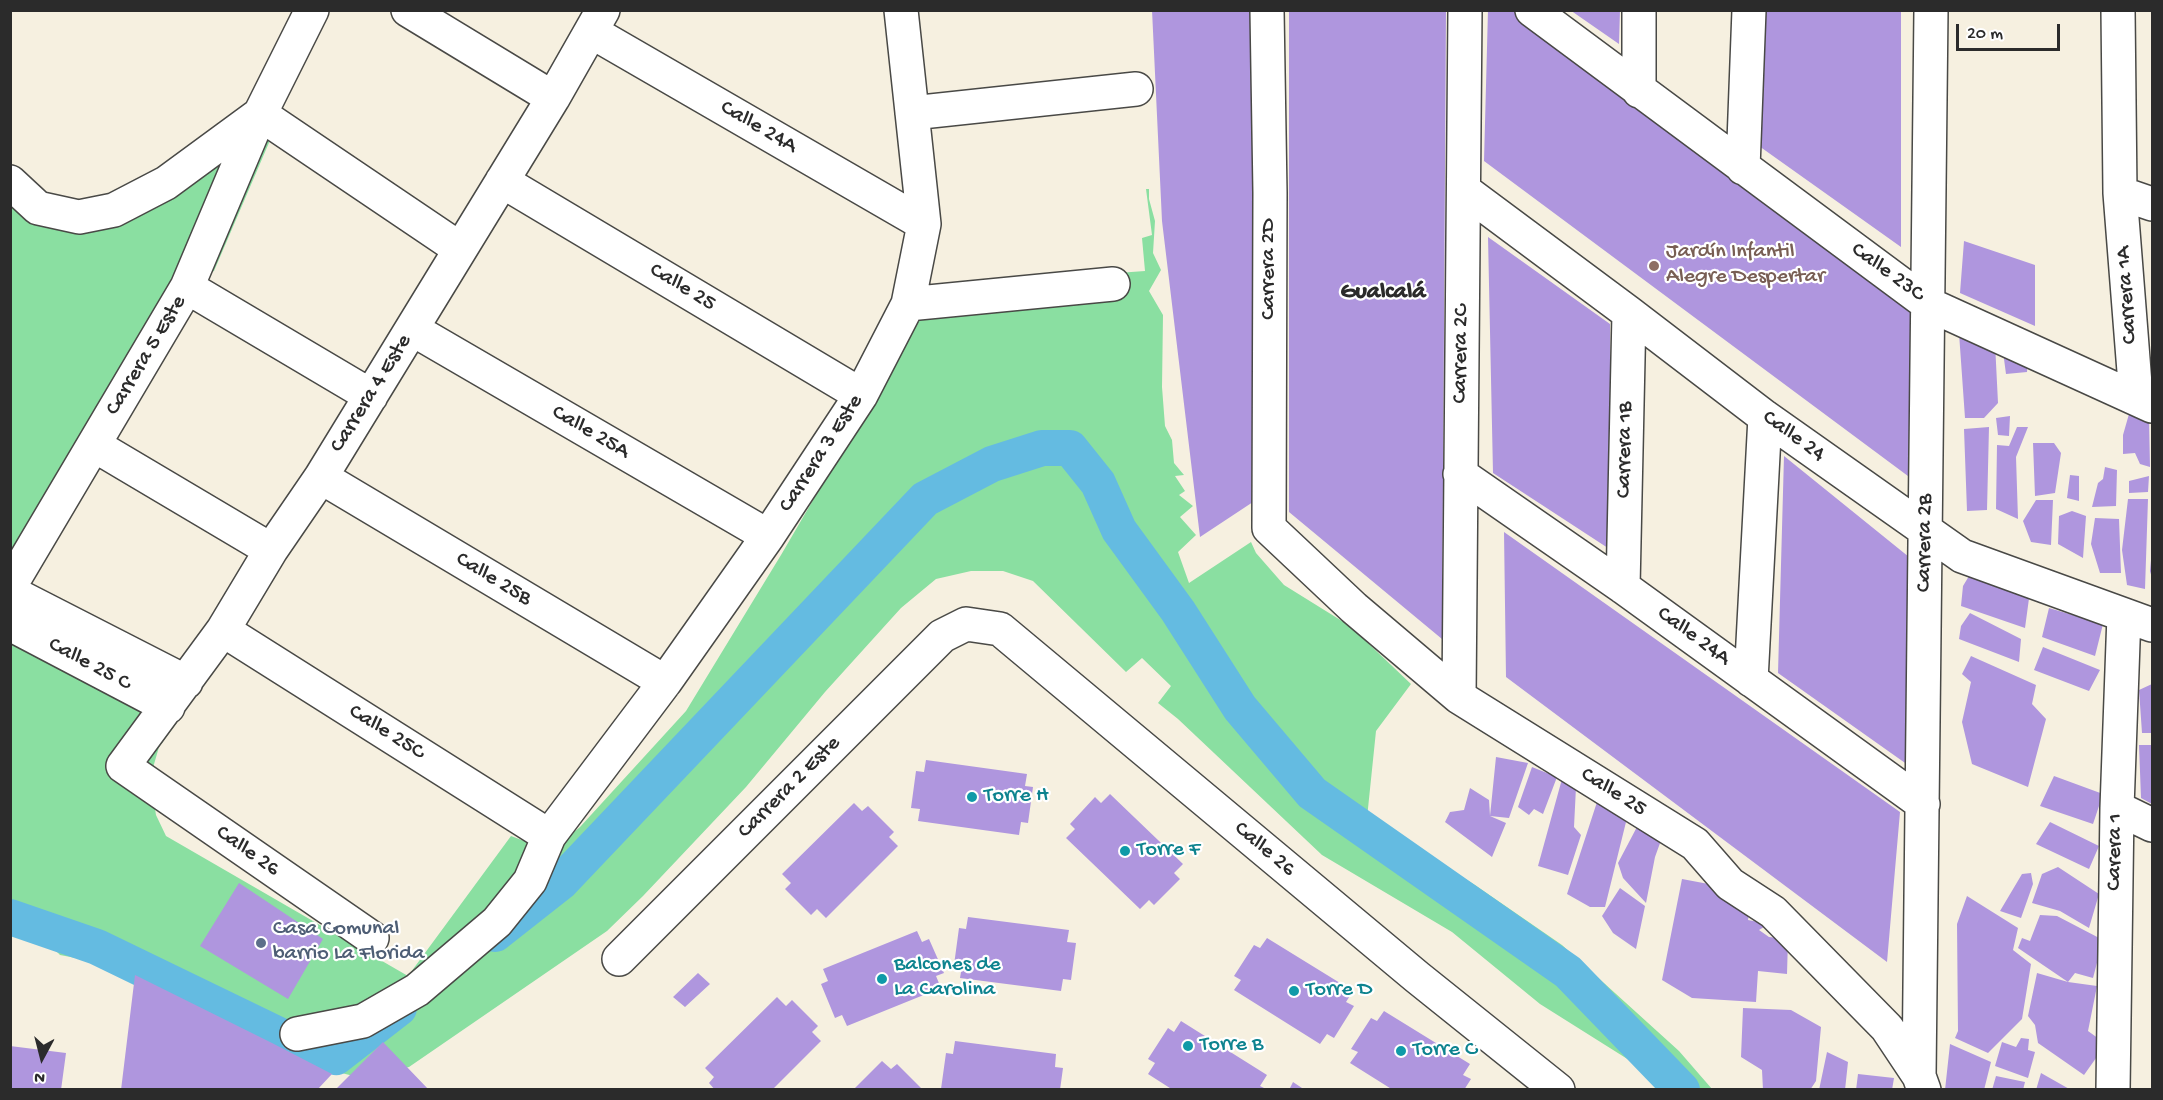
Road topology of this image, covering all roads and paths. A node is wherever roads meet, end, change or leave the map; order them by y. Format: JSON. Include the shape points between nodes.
{"nodes":[{"id":1,"x":312,"y":10,"type":"edge"},
{"id":2,"x":408,"y":10,"type":"edge"},
{"id":3,"x":1267,"y":10,"type":"edge"},
{"id":4,"x":1465,"y":10,"type":"edge"},
{"id":5,"x":1532,"y":10,"type":"edge"},
{"id":6,"x":1639,"y":10,"type":"edge"},
{"id":7,"x":1749,"y":10,"type":"edge"},
{"id":8,"x":1931,"y":10,"type":"edge"},
{"id":9,"x":2118,"y":10,"type":"edge"},
{"id":10,"x":900,"y":12,"type":"edge"},
{"id":11,"x":598,"y":21,"type":"edge"},
{"id":12,"x":1136,"y":89,"type":"dead end"},
{"id":13,"x":1639,"y":91,"type":"junction"},
{"id":14,"x":554,"y":98,"type":"junction"},
{"id":15,"x":912,"y":112,"type":"junction"},
{"id":16,"x":260,"y":114,"type":"junction"},
{"id":17,"x":1743,"y":168,"type":"junction"},
{"id":18,"x":502,"y":181,"type":"junction"},
{"id":19,"x":10,"y":182,"type":"edge"},
{"id":20,"x":1465,"y":191,"type":"junction"},
{"id":21,"x":2120,"y":193,"type":"junction"},
{"id":22,"x":2152,"y":204,"type":"edge"},
{"id":23,"x":924,"y":224,"type":"junction"},
{"id":24,"x":460,"y":249,"type":"junction"},
{"id":25,"x":1113,"y":284,"type":"dead end"},
{"id":26,"x":187,"y":287,"type":"junction"},
{"id":27,"x":908,"y":304,"type":"junction"},
{"id":28,"x":1928,"y":304,"type":"junction"},
{"id":29,"x":1629,"y":313,"type":"junction"},
{"id":30,"x":412,"y":329,"type":"junction"},
{"id":31,"x":861,"y":395,"type":"junction"},
{"id":32,"x":371,"y":396,"type":"junction"},
{"id":33,"x":2144,"y":402,"type":"edge"},
{"id":34,"x":1765,"y":417,"type":"junction"},
{"id":35,"x":94,"y":445,"type":"junction"},
{"id":36,"x":1460,"y":474,"type":"junction"},
{"id":37,"x":321,"y":477,"type":"junction"},
{"id":38,"x":1269,"y":528,"type":"joint"},
{"id":39,"x":1926,"y":531,"type":"junction"},
{"id":40,"x":768,"y":536,"type":"junction"},
{"id":41,"x":272,"y":550,"type":"junction"},
{"id":42,"x":1623,"y":587,"type":"junction"},
{"id":43,"x":14,"y":602,"type":"edge"},
{"id":44,"x":2138,"y":620,"type":"edge"},
{"id":45,"x":966,"y":624,"type":"joint"},
{"id":46,"x":223,"y":630,"type":"junction"},
{"id":47,"x":1751,"y":680,"type":"junction"},
{"id":48,"x":665,"y":682,"type":"junction"},
{"id":49,"x":177,"y":695,"type":"junction"},
{"id":50,"x":1459,"y":698,"type":"junction"},
{"id":51,"x":123,"y":766,"type":"joint"},
{"id":52,"x":1923,"y":804,"type":"junction"},
{"id":53,"x":2117,"y":808,"type":"junction"},
{"id":54,"x":2152,"y":825,"type":"edge"},
{"id":55,"x":549,"y":836,"type":"junction"},
{"id":56,"x":372,"y":938,"type":"dead end"},
{"id":57,"x":619,"y":959,"type":"dead end"},
{"id":58,"x":297,"y":1034,"type":"dead end"},
{"id":59,"x":1921,"y":1083,"type":"edge"},
{"id":60,"x":1558,"y":1089,"type":"edge"},
{"id":61,"x":2113,"y":1089,"type":"edge"}],
"edges":[{"from":1,"to":16,"type":"street","name":"Carrera 5 Este"},
{"from":2,"to":14,"type":"street"},
{"from":3,"to":38,"type":"street","name":"Carrera 2D"},
{"from":4,"to":20,"type":"street","name":"Carrera 2C"},
{"from":5,"to":13,"type":"street","name":"Calle 23C"},
{"from":6,"to":13,"type":"street"},
{"from":7,"to":17,"type":"street"},
{"from":8,"to":28,"type":"street","name":"Carrera 2B"},
{"from":9,"to":21,"type":"street","name":"Carrera 1A"},
{"from":10,"to":15,"type":"street","name":"Carrera 3 Este"},
{"from":11,"to":14,"type":"street","name":"Carrera 4 Este"},
{"from":11,"to":23,"type":"street","name":"Calle 24A"},
{"from":12,"to":15,"type":"street"},
{"from":13,"to":17,"type":"street","name":"Calle 23C"},
{"from":14,"to":18,"type":"street","name":"Carrera 4 Este"},
{"from":15,"to":23,"type":"street","name":"Carrera 3 Este"},
{"from":16,"to":19,"type":"street","name":"Carrera 5 Este","via":[[166,183],[114,210],[79,217],[38,208]]},
{"from":16,"to":24,"type":"street"},
{"from":16,"to":26,"type":"street","name":"Carrera 5 Este"},
{"from":17,"to":28,"type":"street","name":"Calle 23C"},
{"from":18,"to":24,"type":"street","name":"Carrera 4 Este"},
{"from":18,"to":31,"type":"street","name":"Calle 25"},
{"from":20,"to":29,"type":"street","name":"Calle 24"},
{"from":20,"to":36,"type":"street","name":"Carrera 2C"},
{"from":21,"to":22,"type":"street"},
{"from":21,"to":33,"type":"street","name":"Carrera 1A"},
{"from":23,"to":27,"type":"street","name":"Carrera 3 Este"},
{"from":24,"to":30,"type":"street","name":"Carrera 4 Este"},
{"from":25,"to":27,"type":"street"},
{"from":26,"to":32,"type":"street"},
{"from":26,"to":35,"type":"street","name":"Carrera 5 Este"},
{"from":27,"to":31,"type":"street","name":"Carrera 3 Este"},
{"from":28,"to":33,"type":"street","name":"Calle 23C"},
{"from":28,"to":39,"type":"street","name":"Carrera 2B"},
{"from":29,"to":34,"type":"street","name":"Calle 24"},
{"from":29,"to":42,"type":"street","name":"Carrera 1B"},
{"from":30,"to":32,"type":"street","name":"Carrera 4 Este"},
{"from":30,"to":40,"type":"street","name":"Calle 25A"},
{"from":31,"to":40,"type":"street","name":"Carrera 3 Este"},
{"from":32,"to":37,"type":"street","name":"Carrera 4 Este"},
{"from":34,"to":39,"type":"street","name":"Calle 24"},
{"from":34,"to":47,"type":"street"},
{"from":35,"to":41,"type":"street"},
{"from":35,"to":43,"type":"street","name":"Carrera 5 Este"},
{"from":36,"to":42,"type":"street","name":"Calle 24A"},
{"from":36,"to":50,"type":"street","name":"Carrera 2C"},
{"from":37,"to":41,"type":"street","name":"Carrera 4 Este"},
{"from":37,"to":48,"type":"street","name":"Calle 25B"},
{"from":38,"to":50,"type":"street","name":"Calle 25"},
{"from":39,"to":44,"type":"street","name":"Calle 24","via":[[1962,556]]},
{"from":39,"to":52,"type":"street","name":"Carrera 2B"},
{"from":40,"to":48,"type":"street","name":"Carrera 3 Este"},
{"from":41,"to":46,"type":"street","name":"Carrera 4 Este"},
{"from":42,"to":47,"type":"street","name":"Calle 24A"},
{"from":43,"to":49,"type":"street","name":"Calle 25 C"},
{"from":44,"to":53,"type":"street","name":"Carera 1"},
{"from":45,"to":57,"type":"street","name":"Carrera 2 Este","via":[[942,636]]},
{"from":45,"to":60,"type":"street","name":"Calle 26","via":[[1000,629]]},
{"from":46,"to":49,"type":"street","name":"Carrera 4 Este"},
{"from":46,"to":55,"type":"street","name":"Calle 25C"},
{"from":47,"to":52,"type":"street","name":"Calle 24A"},
{"from":48,"to":55,"type":"street","name":"Carrera 3 Este"},
{"from":49,"to":51,"type":"street","name":"Carrera 4 Este"},
{"from":50,"to":59,"type":"street","name":"Calle 25","via":[[1695,844],[1730,884],[1773,912],[1880,1020]]},
{"from":51,"to":56,"type":"street","name":"Calle 26"},
{"from":52,"to":59,"type":"street","name":"Carrera 2B"},
{"from":53,"to":54,"type":"street"},
{"from":53,"to":61,"type":"street","name":"Carera 1"},
{"from":55,"to":58,"type":"street","name":"Carrera 3 Este","via":[[530,881],[497,922],[417,990],[363,1021]]}]}
